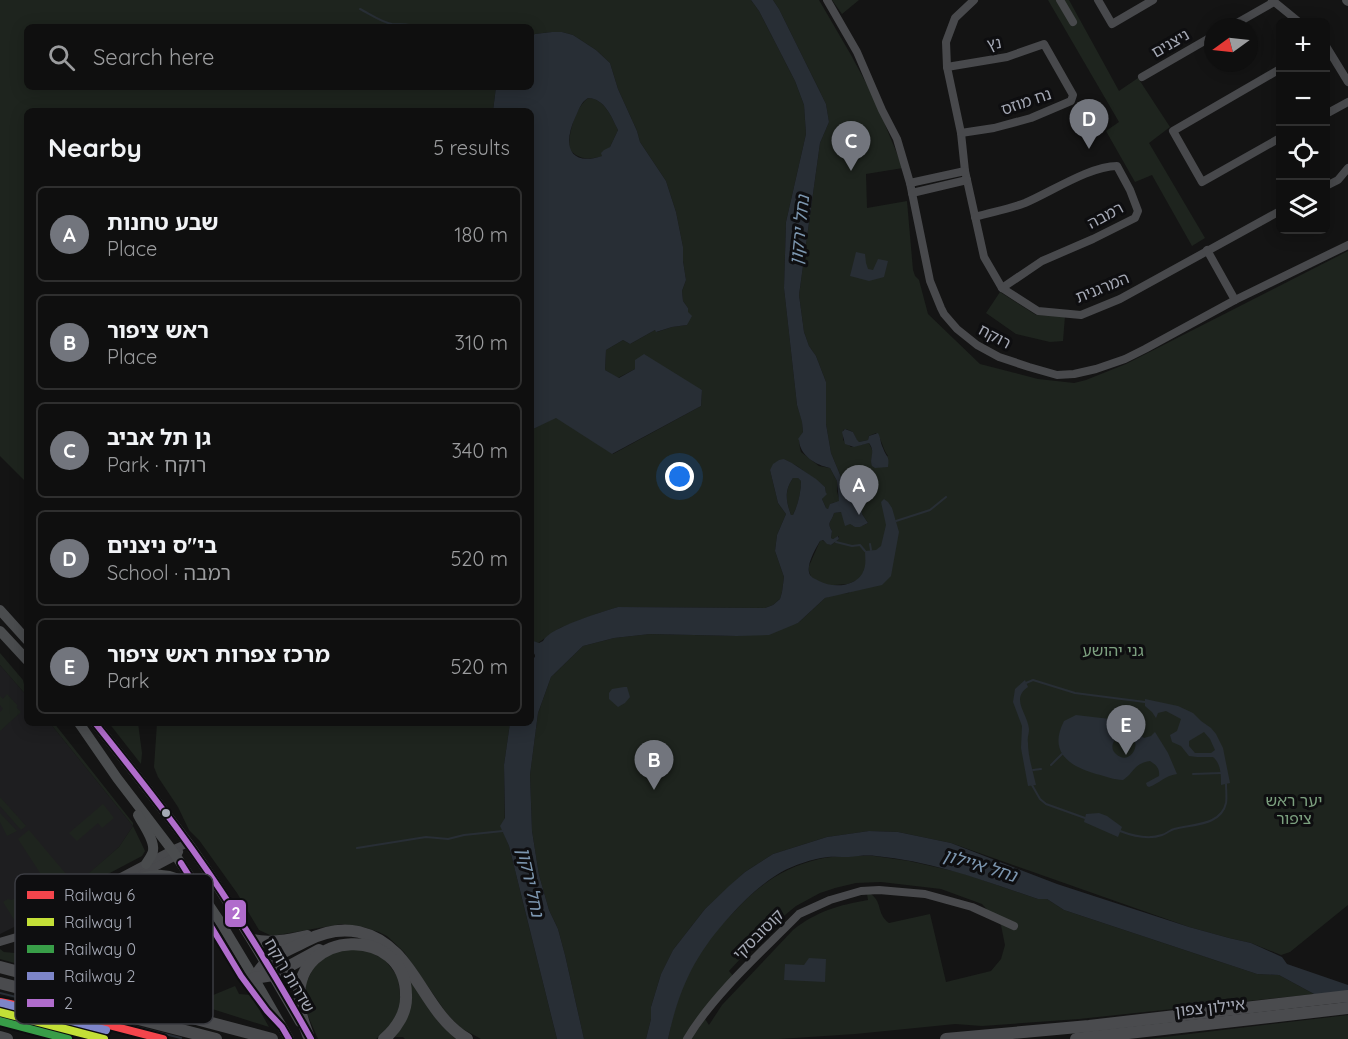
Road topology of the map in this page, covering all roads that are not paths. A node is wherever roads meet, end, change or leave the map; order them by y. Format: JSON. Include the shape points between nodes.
{"nodes":[{"id":1,"x":827,"y":0,"type":"edge"},
{"id":2,"x":974,"y":0,"type":"edge"},
{"id":3,"x":1060,"y":0,"type":"edge"},
{"id":4,"x":1098,"y":0,"type":"edge"},
{"id":5,"x":1153,"y":0,"type":"edge"},
{"id":6,"x":1273,"y":1,"type":"edge"},
{"id":7,"x":1245,"y":18,"type":"edge"},
{"id":8,"x":1294,"y":18,"type":"edge"},
{"id":9,"x":1073,"y":22,"type":"dead end"},
{"id":10,"x":1204,"y":41,"type":"edge"},
{"id":11,"x":1044,"y":44,"type":"joint"},
{"id":12,"x":1330,"y":53,"type":"edge"},
{"id":13,"x":947,"y":67,"type":"junction"},
{"id":14,"x":1276,"y":72,"type":"edge"},
{"id":15,"x":1142,"y":77,"type":"dead end"},
{"id":16,"x":1348,"y":82,"type":"edge"},
{"id":17,"x":1348,"y":102,"type":"edge"},
{"id":18,"x":1330,"y":112,"type":"edge"},
{"id":19,"x":961,"y":133,"type":"junction"},
{"id":20,"x":1276,"y":141,"type":"edge"},
{"id":21,"x":1348,"y":168,"type":"edge"},
{"id":22,"x":966,"y":176,"type":"junction"},
{"id":23,"x":910,"y":183,"type":"junction"},
{"id":24,"x":1330,"y":184,"type":"edge"},
{"id":25,"x":912,"y":193,"type":"junction"},
{"id":26,"x":1276,"y":214,"type":"edge"},
{"id":27,"x":975,"y":217,"type":"junction"},
{"id":28,"x":1348,"y":245,"type":"edge"},
{"id":29,"x":1207,"y":250,"type":"junction"},
{"id":30,"x":1002,"y":288,"type":"junction"},
{"id":31,"x":1235,"y":300,"type":"junction"},
{"id":32,"x":0,"y":610,"type":"edge"},
{"id":33,"x":0,"y":631,"type":"edge"},
{"id":34,"x":24,"y":637,"type":"edge"},
{"id":35,"x":24,"y":657,"type":"edge"},
{"id":36,"x":81,"y":726,"type":"edge"},
{"id":37,"x":97,"y":726,"type":"edge"},
{"id":38,"x":117,"y":778,"type":"junction"},
{"id":39,"x":188,"y":843,"type":"junction"},
{"id":40,"x":174,"y":853,"type":"junction"},
{"id":41,"x":146,"y":864,"type":"junction"},
{"id":42,"x":127,"y":874,"type":"edge"},
{"id":43,"x":140,"y":874,"type":"edge"},
{"id":44,"x":188,"y":874,"type":"edge"},
{"id":45,"x":208,"y":874,"type":"edge"},
{"id":46,"x":213,"y":881,"type":"edge"},
{"id":47,"x":213,"y":912,"type":"edge"},
{"id":48,"x":1014,"y":926,"type":"dead end"},
{"id":49,"x":328,"y":932,"type":"junction"},
{"id":50,"x":15,"y":938,"type":"edge"},
{"id":51,"x":252,"y":940,"type":"junction"},
{"id":52,"x":0,"y":942,"type":"edge"},
{"id":53,"x":370,"y":946,"type":"junction"},
{"id":54,"x":266,"y":963,"type":"junction"},
{"id":55,"x":0,"y":967,"type":"edge"},
{"id":56,"x":15,"y":971,"type":"edge"},
{"id":57,"x":273,"y":975,"type":"junction"},
{"id":58,"x":254,"y":978,"type":"junction"},
{"id":59,"x":0,"y":983,"type":"edge"},
{"id":60,"x":15,"y":987,"type":"edge"},
{"id":61,"x":1347,"y":1004,"type":"edge"},
{"id":62,"x":1243,"y":1020,"type":"junction"},
{"id":63,"x":213,"y":1021,"type":"edge"},
{"id":64,"x":160,"y":1024,"type":"edge"},
{"id":65,"x":247,"y":1032,"type":"junction"},
{"id":66,"x":1004,"y":1034,"type":"junction"},
{"id":67,"x":0,"y":1037,"type":"edge"},
{"id":68,"x":309,"y":1037,"type":"edge"},
{"id":69,"x":466,"y":1038,"type":"edge"},
{"id":70,"x":7,"y":1039,"type":"edge"},
{"id":71,"x":216,"y":1039,"type":"edge"},
{"id":72,"x":272,"y":1039,"type":"edge"},
{"id":73,"x":287,"y":1039,"type":"edge"},
{"id":74,"x":384,"y":1039,"type":"edge"},
{"id":75,"x":687,"y":1039,"type":"edge"},
{"id":76,"x":946,"y":1039,"type":"edge"},
{"id":77,"x":1076,"y":1039,"type":"edge"}],
"edges":[{"from":1,"to":23,"type":"street","name":"רוקח","via":[[856,50],[897,139]]},
{"from":2,"to":13,"type":"street","name":"המרגנית","via":[[955,18],[946,42]]},
{"from":3,"to":9,"type":"street"},
{"from":4,"to":5,"type":"street","via":[[1112,24]]},
{"from":6,"to":7,"type":"street"},
{"from":6,"to":8,"type":"street"},
{"from":10,"to":15,"type":"street","name":"ניצנים"},
{"from":11,"to":13,"type":"street","name":"נץ","via":[[1007,57]]},
{"from":11,"to":19,"type":"street","name":"נח מוזס","via":[[1073,95],[1071,101],[1031,118]]},
{"from":12,"to":16,"type":"street"},
{"from":13,"to":19,"type":"street","name":"המרגנית"},
{"from":14,"to":20,"type":"street","via":[[1173,130],[1202,182]]},
{"from":17,"to":18,"type":"street"},
{"from":19,"to":22,"type":"street","name":"המרגנית"},
{"from":21,"to":24,"type":"street"},
{"from":22,"to":23,"type":"street"},
{"from":22,"to":25,"type":"street"},
{"from":22,"to":27,"type":"street","name":"המרגנית"},
{"from":23,"to":25,"type":"street","name":"רוקח"},
{"from":25,"to":31,"type":"street","name":"רוקח","via":[[930,281],[944,314],[977,345],[1029,367],[1057,375],[1096,369],[1145,349]]},
{"from":26,"to":29,"type":"street","name":"המרגנית"},
{"from":27,"to":30,"type":"street","name":"המרגנית","via":[[984,257]]},
{"from":27,"to":30,"type":"street","name":"רמבה","via":[[1024,203],[1085,174],[1112,166],[1117,166],[1138,211],[1135,218],[1042,261]]},
{"from":28,"to":31,"type":"street","name":"רוקח"},
{"from":29,"to":30,"type":"street","name":"המרגנית","via":[[1120,299],[1081,315],[1038,311]]},
{"from":29,"to":31,"type":"street"},
{"from":32,"to":34,"type":"main road"},
{"from":33,"to":35,"type":"main road"},
{"from":36,"to":38,"type":"main road","name":"שדרות רוקח"},
{"from":37,"to":39,"type":"main road","name":"שדרות רוקח"},
{"from":38,"to":40,"type":"main road","name":"שדרות רוקח"},
{"from":38,"to":41,"type":"main road","via":[[152,842],[153,851]]},
{"from":39,"to":40,"type":"street"},
{"from":39,"to":45,"type":"main road","name":"שדרות רוקח"},
{"from":40,"to":41,"type":"street"},
{"from":40,"to":43,"type":"street"},
{"from":40,"to":44,"type":"main road","name":"שדרות רוקח"},
{"from":41,"to":42,"type":"street"},
{"from":46,"to":51,"type":"main road","name":"שדרות רוקח"},
{"from":47,"to":58,"type":"main road","name":"שדרות רוקח"},
{"from":48,"to":75,"type":"street","name":"קוסובסקי","via":[[972,907],[926,894],[871,890],[830,900],[790,922],[735,978]]},
{"from":49,"to":51,"type":"highway","via":[[279,941]]},
{"from":49,"to":54,"type":"highway"},
{"from":49,"to":69,"type":"highway","via":[[354,931],[395,951],[442,1018]]},
{"from":50,"to":52,"type":"street"},
{"from":51,"to":54,"type":"main road","name":"שדרות רוקח"},
{"from":53,"to":57,"type":"highway","via":[[350,941],[334,944]]},
{"from":53,"to":68,"type":"highway","via":[[339,945],[310,964],[301,981],[299,999]]},
{"from":53,"to":74,"type":"highway","via":[[394,963],[406,988],[404,1011]]},
{"from":54,"to":57,"type":"main road","name":"שדרות רוקח"},
{"from":54,"to":58,"type":"highway"},
{"from":55,"to":56,"type":"highway"},
{"from":57,"to":58,"type":"highway"},
{"from":57,"to":68,"type":"main road","name":"שדרות רוקח"},
{"from":58,"to":73,"type":"main road","name":"שדרות רוקח"},
{"from":59,"to":60,"type":"highway"},
{"from":61,"to":62,"type":"highway","name":"איילון צפון"},
{"from":61,"to":66,"type":"highway","via":[[1310,1000]]},
{"from":62,"to":66,"type":"highway"},
{"from":62,"to":77,"type":"highway","name":"איילון צפון"},
{"from":63,"to":65,"type":"highway"},
{"from":64,"to":71,"type":"highway"},
{"from":65,"to":72,"type":"highway"},
{"from":65,"to":73,"type":"highway"},
{"from":66,"to":76,"type":"highway"},
{"from":67,"to":70,"type":"highway"}]}
